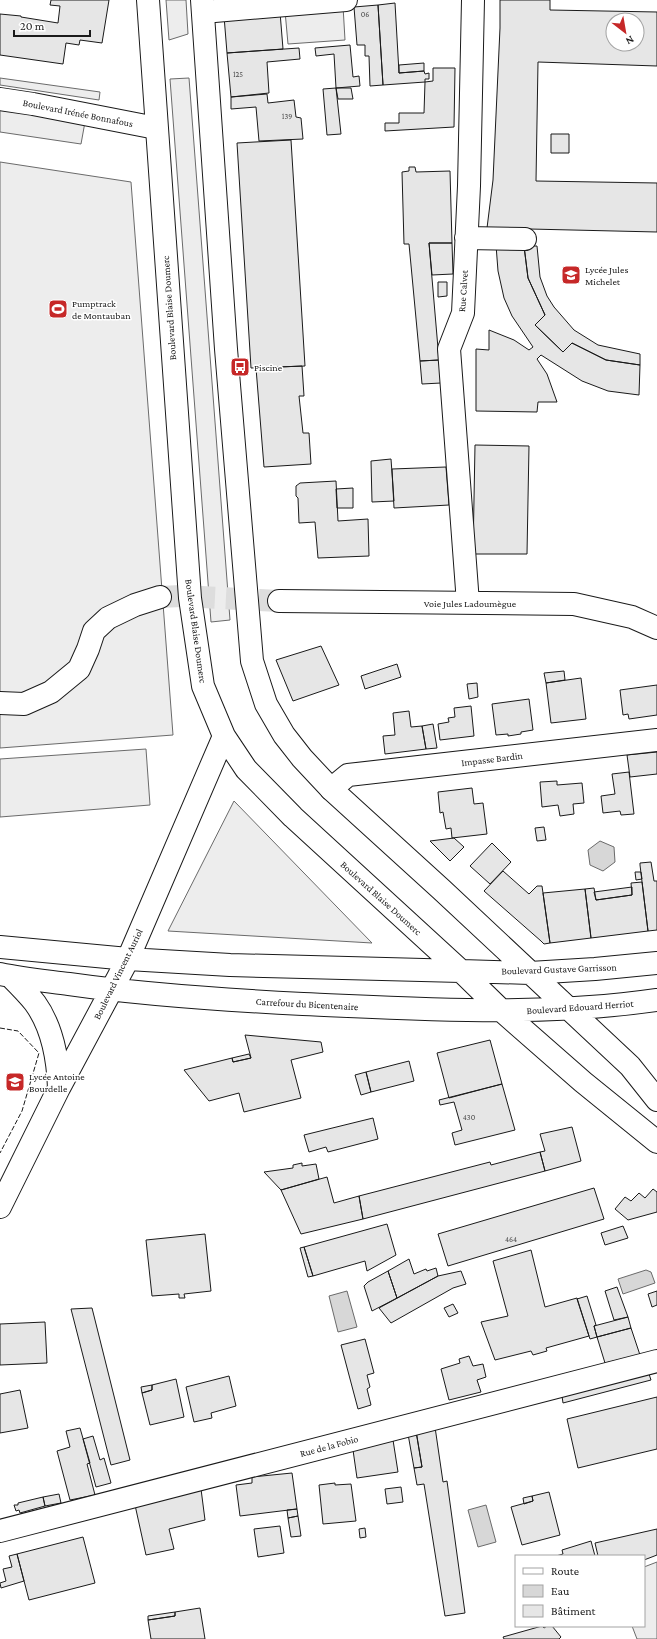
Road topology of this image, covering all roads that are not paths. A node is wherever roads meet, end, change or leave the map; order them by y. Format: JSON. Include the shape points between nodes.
{"nodes":[{"id":1,"x":148,"y":0,"type":"edge"},
{"id":2,"x":346,"y":0,"type":"edge"},
{"id":3,"x":473,"y":0,"type":"edge"},
{"id":4,"x":202,"y":6,"type":"edge"},
{"id":5,"x":0,"y":99,"type":"edge"},
{"id":6,"x":156,"y":128,"type":"junction"},
{"id":7,"x":466,"y":238,"type":"junction"},
{"id":8,"x":525,"y":239,"type":"dead end"},
{"id":9,"x":160,"y":598,"type":"tunnel mouth"},
{"id":10,"x":279,"y":601,"type":"tunnel mouth"},
{"id":11,"x":468,"y":603,"type":"junction"},
{"id":12,"x":657,"y":628,"type":"edge"},
{"id":13,"x":0,"y":703,"type":"edge"},
{"id":14,"x":224,"y":736,"type":"junction"},
{"id":15,"x":657,"y":740,"type":"edge"},
{"id":16,"x":331,"y":789,"type":"junction"},
{"id":17,"x":0,"y":947,"type":"edge"},
{"id":18,"x":128,"y":958,"type":"junction"},
{"id":19,"x":657,"y":963,"type":"edge"},
{"id":20,"x":461,"y":971,"type":"junction"},
{"id":21,"x":530,"y":973,"type":"junction"},
{"id":22,"x":5,"y":975,"type":"edge"},
{"id":23,"x":112,"y":990,"type":"junction"},
{"id":24,"x":657,"y":1000,"type":"edge"},
{"id":25,"x":569,"y":1010,"type":"junction"},
{"id":26,"x":502,"y":1011,"type":"junction"},
{"id":27,"x":59,"y":1088,"type":"junction"},
{"id":28,"x":657,"y":1100,"type":"edge"},
{"id":29,"x":657,"y":1142,"type":"edge"},
{"id":30,"x":6,"y":1180,"type":"edge"},
{"id":31,"x":0,"y":1206,"type":"edge"},
{"id":32,"x":657,"y":1361,"type":"edge"},
{"id":33,"x":0,"y":1531,"type":"edge"}],
"edges":[{"from":1,"to":6,"type":"main road","name":"Boulevard Blaise Doumerc"},
{"from":2,"to":4,"type":"main road"},
{"from":3,"to":7,"type":"main road","name":"Rue Calvet"},
{"from":4,"to":16,"type":"main road","via":[[252,661],[266,704],[284,735]]},
{"from":5,"to":6,"type":"main road","name":"Boulevard Irénée Bonnafous"},
{"from":6,"to":14,"type":"main road","name":"Boulevard Blaise Doumerc","via":[[190,598],[203,686]]},
{"from":7,"to":8,"type":"main road"},
{"from":7,"to":11,"type":"main road","name":"Rue Calvet","via":[[463,312],[449,349]]},
{"from":9,"to":13,"type":"main road","via":[[135,605],[108,618],[94,631],[79,669],[51,692],[24,704]]},
{"from":10,"to":11,"type":"main road","name":"Voie Jules Ladoumègue"},
{"from":11,"to":12,"type":"main road","name":"Voie Jules Ladoumègue","via":[[574,604],[632,617]]},
{"from":14,"to":18,"type":"main road","name":"Boulevard Vincent Auriol"},
{"from":14,"to":20,"type":"main road","name":"Boulevard Blaise Doumerc","via":[[246,769],[293,817]]},
{"from":15,"to":16,"type":"main road","name":"Impasse Bardin","via":[[348,775]]},
{"from":16,"to":21,"type":"main road"},
{"from":17,"to":18,"type":"main road"},
{"from":18,"to":20,"type":"main road","via":[[230,965]]},
{"from":18,"to":23,"type":"main road","name":"Boulevard Vincent Auriol"},
{"from":19,"to":21,"type":"main road","name":"Boulevard Gustave Garrisson","via":[[595,970]]},
{"from":20,"to":21,"type":"main road","name":"Boulevard Gustave Garrisson"},
{"from":20,"to":26,"type":"main road","name":"Boulevard Blaise Doumerc"},
{"from":21,"to":25,"type":"main road"},
{"from":22,"to":23,"type":"main road"},
{"from":22,"to":27,"type":"main road","via":[[35,1004],[51,1034],[58,1064]]},
{"from":23,"to":26,"type":"main road","name":"Carrefour du Bicentenaire","via":[[234,1000],[450,1011]]},
{"from":23,"to":27,"type":"main road","name":"Boulevard Vincent Auriol"},
{"from":24,"to":25,"type":"main road","name":"Boulevard Edouard Herriot"},
{"from":25,"to":26,"type":"main road","name":"Boulevard Edouard Herriot"},
{"from":25,"to":28,"type":"main road","via":[[630,1066]]},
{"from":26,"to":29,"type":"main road","name":"Boulevard Blaise Doumerc"},
{"from":27,"to":30,"type":"main road","name":"Boulevard Vincent Auriol"},
{"from":30,"to":31,"type":"main road","name":"Boulevard Vincent Auriol"},
{"from":32,"to":33,"type":"main road","name":"Rue de la Fobio"}]}
